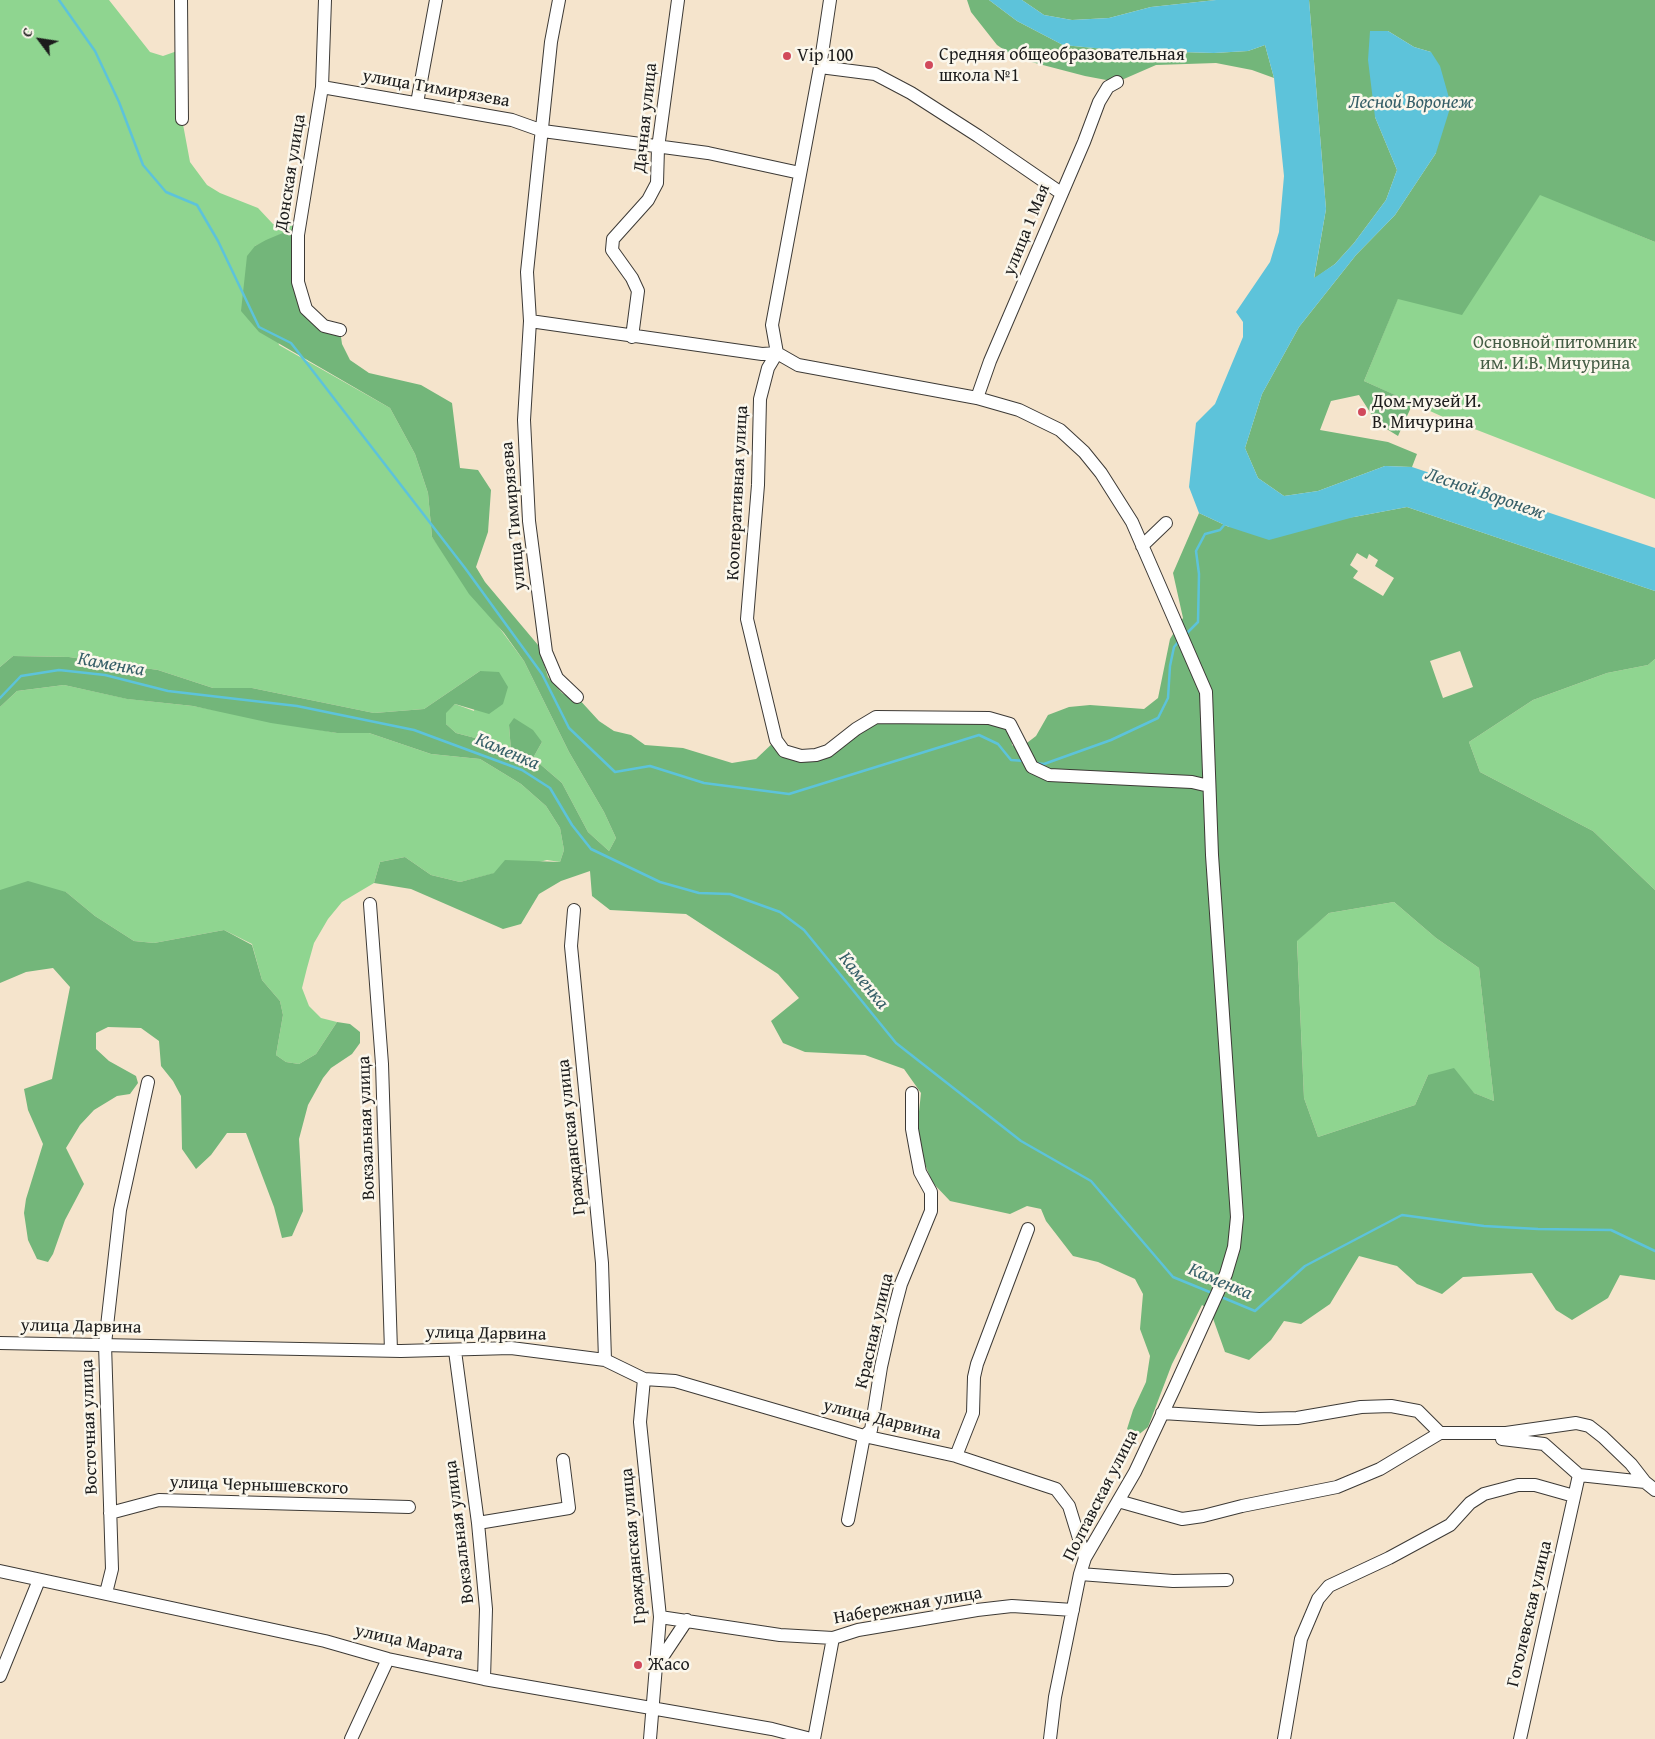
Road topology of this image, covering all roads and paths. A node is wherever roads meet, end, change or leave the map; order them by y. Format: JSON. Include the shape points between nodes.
{"nodes":[{"id":1,"x":181,"y":0,"type":"edge"},
{"id":2,"x":325,"y":0,"type":"edge"},
{"id":3,"x":436,"y":0,"type":"edge"},
{"id":4,"x":559,"y":0,"type":"edge"},
{"id":5,"x":678,"y":0,"type":"edge"},
{"id":6,"x":830,"y":0,"type":"edge"},
{"id":7,"x":820,"y":67,"type":"junction"},
{"id":8,"x":1117,"y":82,"type":"dead end"},
{"id":9,"x":322,"y":87,"type":"junction"},
{"id":10,"x":417,"y":103,"type":"junction"},
{"id":11,"x":182,"y":119,"type":"dead end"},
{"id":12,"x":542,"y":131,"type":"junction"},
{"id":13,"x":658,"y":148,"type":"junction"},
{"id":14,"x":800,"y":172,"type":"junction"},
{"id":15,"x":1061,"y":193,"type":"junction"},
{"id":16,"x":530,"y":321,"type":"junction"},
{"id":17,"x":340,"y":330,"type":"dead end"},
{"id":18,"x":632,"y":337,"type":"junction"},
{"id":19,"x":777,"y":353,"type":"junction"},
{"id":20,"x":977,"y":398,"type":"junction"},
{"id":21,"x":1166,"y":523,"type":"dead end"},
{"id":22,"x":1142,"y":546,"type":"junction"},
{"id":23,"x":577,"y":697,"type":"dead end"},
{"id":24,"x":1209,"y":786,"type":"junction"},
{"id":25,"x":370,"y":904,"type":"dead end"},
{"id":26,"x":574,"y":910,"type":"dead end"},
{"id":27,"x":148,"y":1082,"type":"dead end"},
{"id":28,"x":912,"y":1093,"type":"dead end"},
{"id":29,"x":1028,"y":1228,"type":"dead end"},
{"id":30,"x":0,"y":1343,"type":"edge"},
{"id":31,"x":106,"y":1344,"type":"junction"},
{"id":32,"x":391,"y":1351,"type":"junction"},
{"id":33,"x":455,"y":1351,"type":"junction"},
{"id":34,"x":605,"y":1360,"type":"junction"},
{"id":35,"x":644,"y":1379,"type":"junction"},
{"id":36,"x":1162,"y":1413,"type":"junction"},
{"id":37,"x":1485,"y":1432,"type":"junction"},
{"id":38,"x":1440,"y":1433,"type":"junction"},
{"id":39,"x":864,"y":1436,"type":"junction"},
{"id":40,"x":956,"y":1456,"type":"junction"},
{"id":41,"x":563,"y":1460,"type":"dead end"},
{"id":42,"x":1579,"y":1475,"type":"junction"},
{"id":43,"x":1650,"y":1486,"type":"edge"},
{"id":44,"x":1574,"y":1496,"type":"junction"},
{"id":45,"x":1118,"y":1501,"type":"junction"},
{"id":46,"x":409,"y":1507,"type":"dead end"},
{"id":47,"x":110,"y":1513,"type":"junction"},
{"id":48,"x":848,"y":1520,"type":"dead end"},
{"id":49,"x":478,"y":1523,"type":"junction"},
{"id":50,"x":1085,"y":1558,"type":"junction"},
{"id":51,"x":0,"y":1571,"type":"edge"},
{"id":52,"x":1080,"y":1574,"type":"junction"},
{"id":53,"x":40,"y":1580,"type":"junction"},
{"id":54,"x":1227,"y":1580,"type":"dead end"},
{"id":55,"x":106,"y":1593,"type":"junction"},
{"id":56,"x":1073,"y":1610,"type":"junction"},
{"id":57,"x":660,"y":1617,"type":"junction"},
{"id":58,"x":687,"y":1620,"type":"junction"},
{"id":59,"x":833,"y":1638,"type":"junction"},
{"id":60,"x":388,"y":1659,"type":"junction"},
{"id":61,"x":657,"y":1664,"type":"junction"},
{"id":62,"x":0,"y":1676,"type":"edge"},
{"id":63,"x":484,"y":1679,"type":"junction"},
{"id":64,"x":652,"y":1709,"type":"junction"},
{"id":65,"x":351,"y":1739,"type":"edge"},
{"id":66,"x":650,"y":1739,"type":"edge"},
{"id":67,"x":813,"y":1739,"type":"edge"},
{"id":68,"x":1050,"y":1739,"type":"edge"},
{"id":69,"x":1284,"y":1739,"type":"edge"},
{"id":70,"x":1520,"y":1739,"type":"edge"}],
"edges":[{"from":1,"to":11,"type":"street"},
{"from":2,"to":9,"type":"street","name":"Донская улица"},
{"from":3,"to":10,"type":"street"},
{"from":4,"to":12,"type":"street","name":"улица Тимирязева","via":[[551,42]]},
{"from":5,"to":13,"type":"street","name":"Дачная улица"},
{"from":6,"to":7,"type":"street"},
{"from":7,"to":14,"type":"street"},
{"from":7,"to":15,"type":"street","via":[[875,74],[944,115]]},
{"from":8,"to":15,"type":"street","name":"улица 1 Мая","via":[[1108,87],[1099,102]]},
{"from":9,"to":10,"type":"street","name":"улица Тимирязева"},
{"from":9,"to":17,"type":"street","name":"Донская улица","via":[[298,235],[298,282],[306,309],[324,326]]},
{"from":10,"to":12,"type":"street","name":"улица Тимирязева","via":[[512,120]]},
{"from":12,"to":13,"type":"street"},
{"from":12,"to":16,"type":"street","name":"улица Тимирязева","via":[[527,272]]},
{"from":13,"to":14,"type":"street","via":[[708,153]]},
{"from":13,"to":18,"type":"street","name":"Дачная улица","via":[[657,183],[648,200],[612,239],[612,250],[638,291]]},
{"from":14,"to":19,"type":"street","via":[[772,325]]},
{"from":15,"to":20,"type":"street","name":"улица 1 Мая"},
{"from":16,"to":18,"type":"street"},
{"from":16,"to":23,"type":"street","name":"улица Тимирязева","via":[[524,420],[530,530],[546,652],[557,678]]},
{"from":18,"to":19,"type":"street","via":[[762,354]]},
{"from":19,"to":20,"type":"street","via":[[798,365]]},
{"from":19,"to":24,"type":"street","name":"Кооперативная улица","via":[[768,368],[760,400],[758,485],[747,619],[776,740],[784,751],[801,756],[828,752],[876,717],[989,718],[1010,724],[1032,767],[1049,775],[1192,782]]},
{"from":20,"to":22,"type":"street","via":[[1019,410],[1060,430],[1101,473],[1132,522]]},
{"from":21,"to":22,"type":"street"},
{"from":22,"to":24,"type":"street","name":"Полтавская улица","via":[[1206,692]]},
{"from":24,"to":36,"type":"street","name":"Полтавская улица","via":[[1237,1217],[1234,1247],[1226,1274]]},
{"from":25,"to":32,"type":"street","name":"Вокзальная улица","via":[[382,1064]]},
{"from":26,"to":34,"type":"street","name":"Гражданская улица","via":[[571,946],[602,1263]]},
{"from":27,"to":31,"type":"street","name":"Восточная улица","via":[[120,1210]]},
{"from":28,"to":39,"type":"street","name":"Красная улица","via":[[914,1144],[920,1172],[931,1192],[931,1211],[902,1284],[881,1367],[871,1430]]},
{"from":29,"to":40,"type":"street","name":"улица Дарвина","via":[[977,1364],[973,1413]]},
{"from":30,"to":31,"type":"street","name":"улица Дарвина"},
{"from":31,"to":32,"type":"street","name":"улица Дарвина"},
{"from":31,"to":47,"type":"street","name":"Восточная улица"},
{"from":32,"to":33,"type":"street","name":"улица Дарвина"},
{"from":33,"to":34,"type":"street","name":"улица Дарвина","via":[[511,1348]]},
{"from":33,"to":49,"type":"street","name":"Вокзальная улица"},
{"from":34,"to":35,"type":"street","name":"улица Дарвина"},
{"from":35,"to":39,"type":"street","name":"улица Дарвина","via":[[675,1381]]},
{"from":35,"to":57,"type":"street","name":"Гражданская улица","via":[[640,1422]]},
{"from":36,"to":38,"type":"street","via":[[1297,1418],[1361,1407],[1391,1406],[1418,1411]]},
{"from":36,"to":45,"type":"street","name":"Полтавская улица"},
{"from":37,"to":38,"type":"street"},
{"from":37,"to":42,"type":"street","via":[[1504,1439],[1544,1444]]},
{"from":37,"to":43,"type":"street","via":[[1506,1433],[1576,1423],[1589,1426]]},
{"from":38,"to":45,"type":"street","via":[[1380,1469],[1337,1487],[1203,1516],[1182,1519]]},
{"from":39,"to":40,"type":"street","name":"улица Дарвина"},
{"from":39,"to":48,"type":"street","name":"Красная улица"},
{"from":40,"to":50,"type":"street","name":"улица Дарвина","via":[[1056,1489],[1069,1506]]},
{"from":41,"to":49,"type":"street","via":[[568,1508]]},
{"from":42,"to":43,"type":"street"},
{"from":42,"to":44,"type":"street"},
{"from":44,"to":69,"type":"street","via":[[1535,1485],[1518,1485],[1484,1494],[1470,1503],[1450,1525],[1328,1586],[1318,1599],[1301,1639]]},
{"from":44,"to":70,"type":"street","name":"Гоголевская улица"},
{"from":45,"to":50,"type":"street","name":"Полтавская улица"},
{"from":46,"to":47,"type":"street","name":"улица Чернышевского","via":[[159,1500]]},
{"from":47,"to":55,"type":"street","name":"Восточная улица","via":[[112,1569]]},
{"from":49,"to":63,"type":"street","name":"Вокзальная улица","via":[[486,1610]]},
{"from":50,"to":52,"type":"street","name":"Полтавская улица"},
{"from":51,"to":53,"type":"street","name":"улица Марата"},
{"from":52,"to":54,"type":"street","via":[[1173,1581]]},
{"from":52,"to":56,"type":"street","name":"Полтавская улица"},
{"from":53,"to":55,"type":"street","name":"улица Марата"},
{"from":53,"to":62,"type":"street"},
{"from":55,"to":60,"type":"street","name":"улица Марата","via":[[325,1640]]},
{"from":56,"to":59,"type":"street","name":"Набережная улица","via":[[1012,1606],[977,1610],[858,1630]]},
{"from":56,"to":68,"type":"street","name":"Полтавская улица"},
{"from":57,"to":58,"type":"street","name":"Набережная улица"},
{"from":57,"to":61,"type":"street","name":"Гражданская улица"},
{"from":58,"to":59,"type":"street","name":"Набережная улица","via":[[780,1635]]},
{"from":58,"to":61,"type":"street"},
{"from":59,"to":67,"type":"street"},
{"from":60,"to":63,"type":"street","name":"улица Марата"},
{"from":60,"to":65,"type":"street"},
{"from":61,"to":64,"type":"street","name":"Гражданская улица"},
{"from":63,"to":64,"type":"street","name":"улица Марата"},
{"from":64,"to":66,"type":"street","name":"Гражданская улица"},
{"from":64,"to":67,"type":"street","name":"улица Марата"}]}
